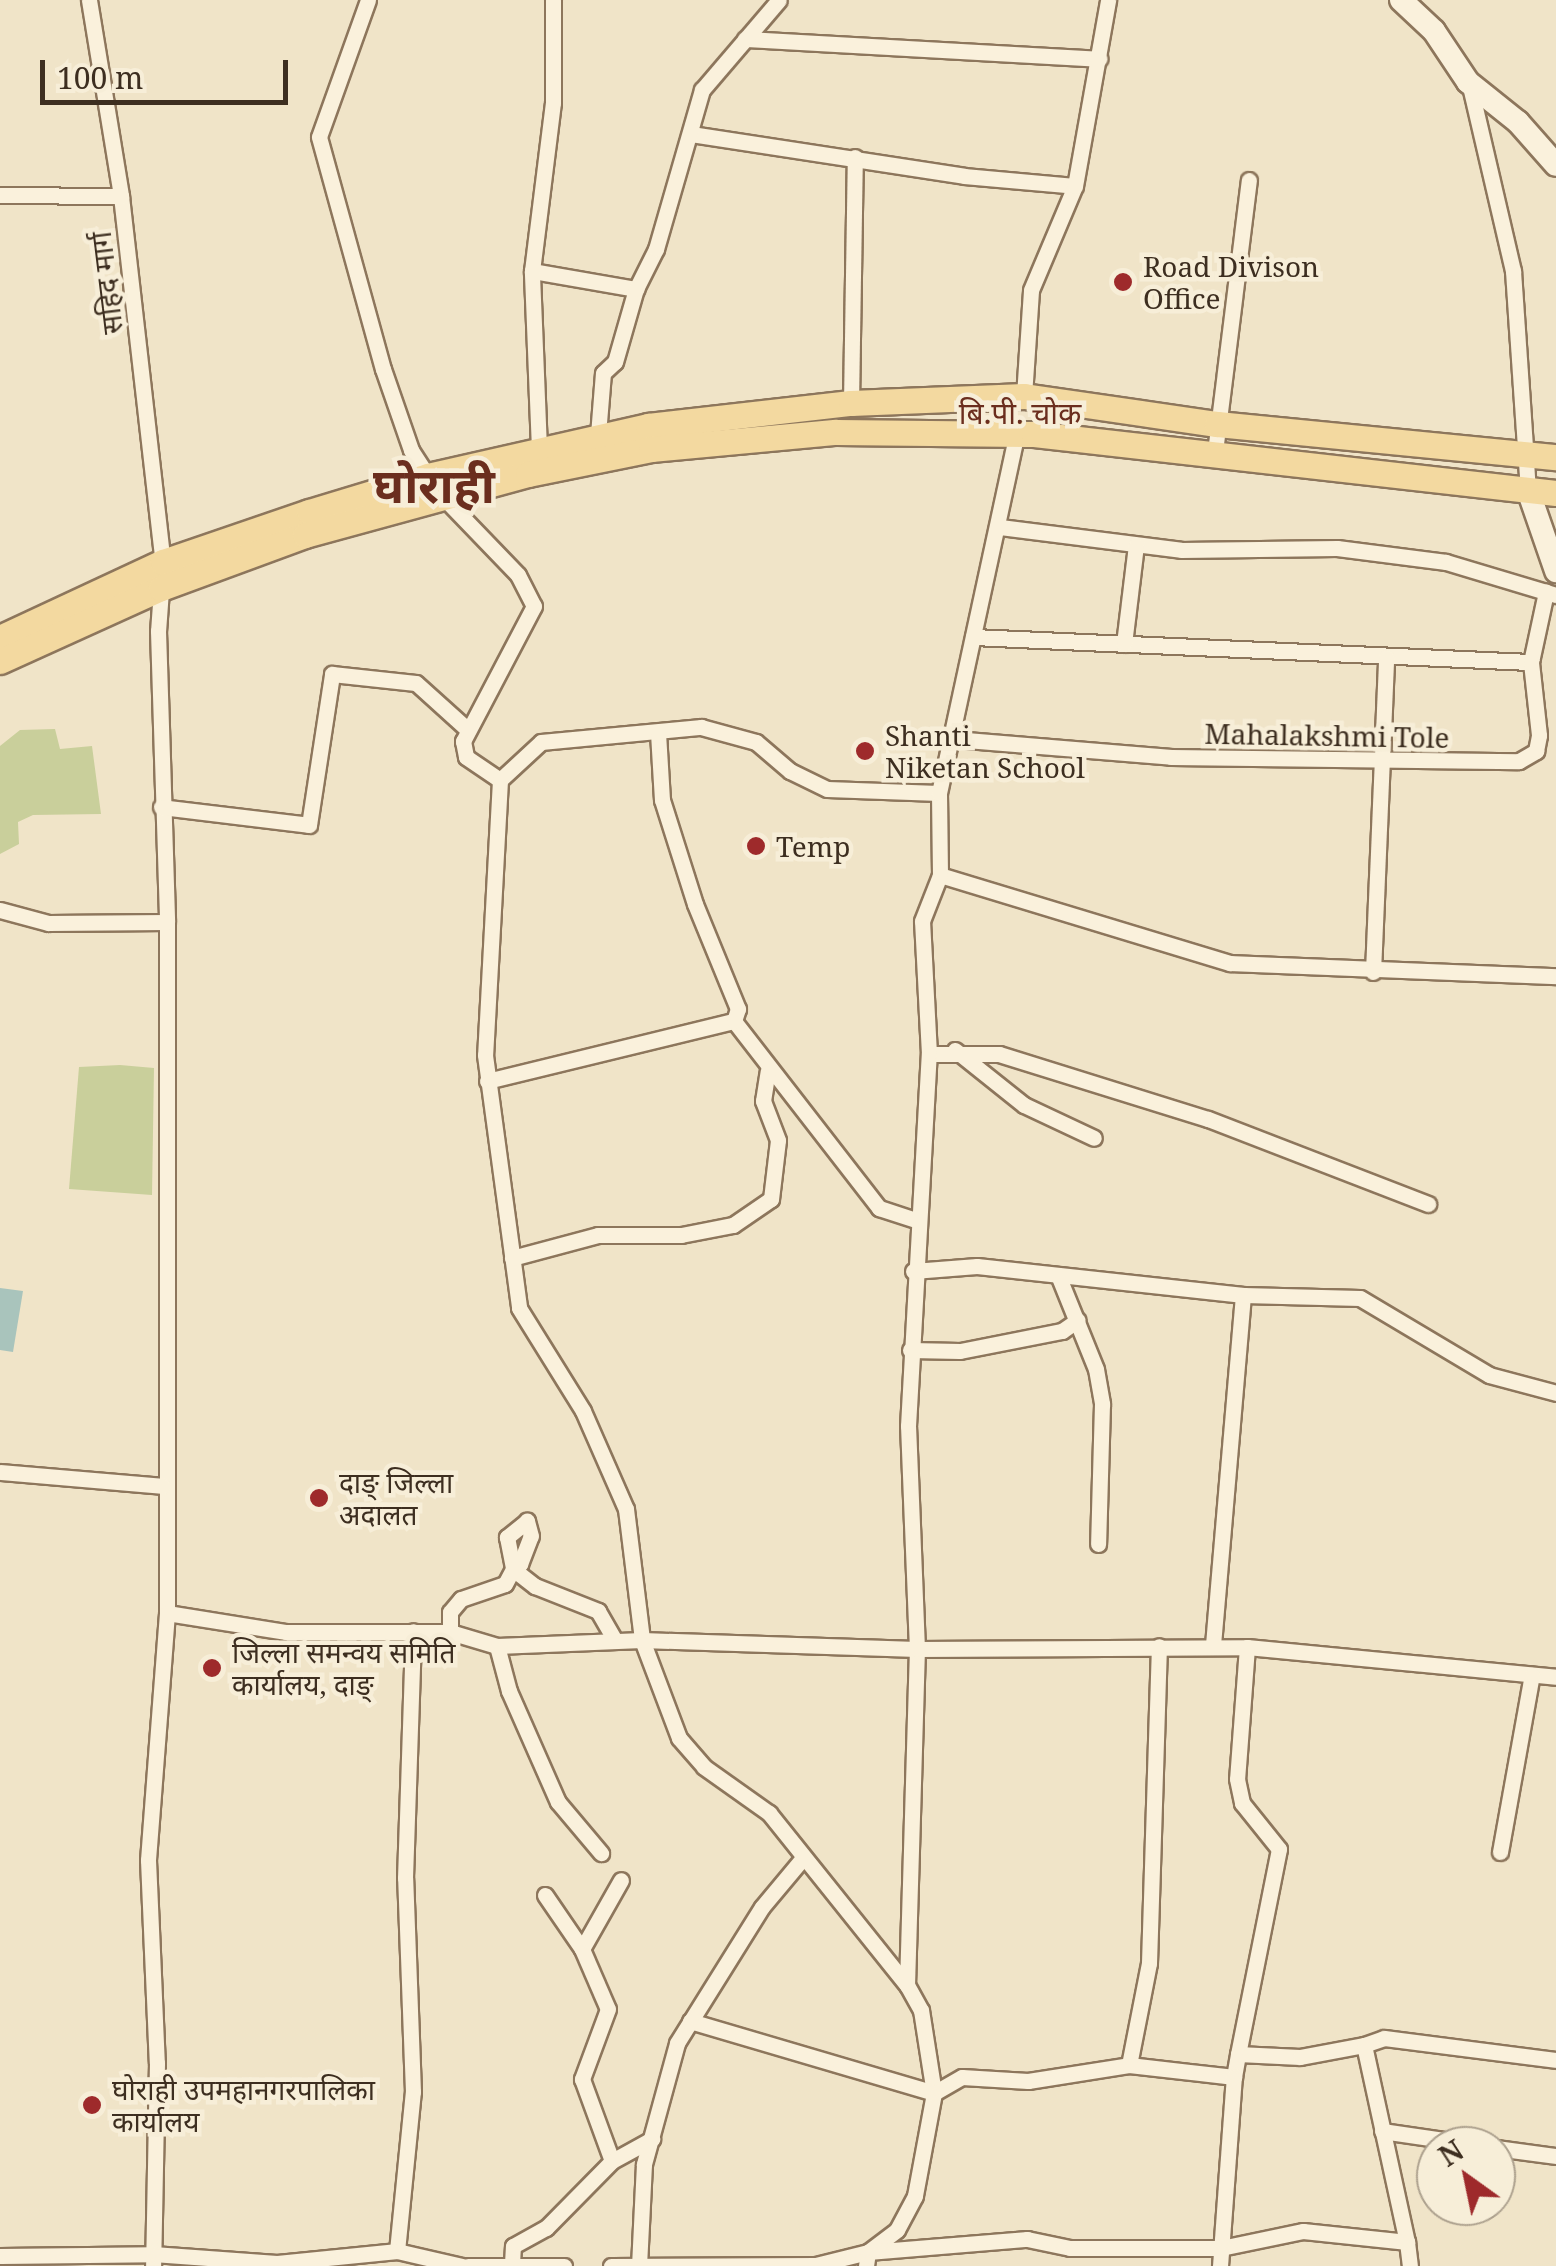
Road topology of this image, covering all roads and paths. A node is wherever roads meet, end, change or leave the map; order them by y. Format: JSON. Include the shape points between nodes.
{"nodes":[{"id":1,"x":89,"y":0,"type":"edge"},
{"id":2,"x":368,"y":0,"type":"edge"},
{"id":3,"x":553,"y":0,"type":"edge"},
{"id":4,"x":778,"y":0,"type":"edge"},
{"id":5,"x":1108,"y":0,"type":"edge"},
{"id":6,"x":1400,"y":0,"type":"edge"},
{"id":7,"x":746,"y":39,"type":"junction"},
{"id":8,"x":1099,"y":59,"type":"junction"},
{"id":9,"x":1468,"y":82,"type":"junction"},
{"id":10,"x":691,"y":134,"type":"junction"},
{"id":11,"x":855,"y":158,"type":"junction"},
{"id":12,"x":1556,"y":165,"type":"edge"},
{"id":13,"x":1249,"y":180,"type":"dead end"},
{"id":14,"x":1076,"y":186,"type":"junction"},
{"id":15,"x":0,"y":195,"type":"edge"},
{"id":16,"x":121,"y":196,"type":"junction"},
{"id":17,"x":532,"y":271,"type":"junction"},
{"id":18,"x":636,"y":289,"type":"junction"},
{"id":19,"x":1021,"y":397,"type":"junction"},
{"id":20,"x":851,"y":403,"type":"junction"},
{"id":21,"x":1217,"y":424,"type":"junction"},
{"id":22,"x":1018,"y":434,"type":"junction"},
{"id":23,"x":598,"y":436,"type":"junction"},
{"id":24,"x":539,"y":449,"type":"junction"},
{"id":25,"x":1215,"y":452,"type":"junction"},
{"id":26,"x":1526,"y":454,"type":"junction"},
{"id":27,"x":1556,"y":457,"type":"edge"},
{"id":28,"x":435,"y":487,"type":"junction"},
{"id":29,"x":1528,"y":490,"type":"junction"},
{"id":30,"x":1556,"y":493,"type":"edge"},
{"id":31,"x":1000,"y":527,"type":"junction"},
{"id":32,"x":1136,"y":545,"type":"junction"},
{"id":33,"x":162,"y":575,"type":"junction"},
{"id":34,"x":1553,"y":586,"type":"edge"},
{"id":35,"x":972,"y":637,"type":"junction"},
{"id":36,"x":0,"y":638,"type":"edge"},
{"id":37,"x":1124,"y":644,"type":"junction"},
{"id":38,"x":1386,"y":657,"type":"junction"},
{"id":39,"x":0,"y":661,"type":"edge"},
{"id":40,"x":1531,"y":662,"type":"junction"},
{"id":41,"x":468,"y":730,"type":"junction"},
{"id":42,"x":658,"y":733,"type":"junction"},
{"id":43,"x":954,"y":740,"type":"junction"},
{"id":44,"x":1386,"y":764,"type":"junction"},
{"id":45,"x":500,"y":780,"type":"junction"},
{"id":46,"x":939,"y":793,"type":"junction"},
{"id":47,"x":161,"y":806,"type":"junction"},
{"id":48,"x":940,"y":875,"type":"junction"},
{"id":49,"x":0,"y":910,"type":"edge"},
{"id":50,"x":167,"y":922,"type":"junction"},
{"id":51,"x":1373,"y":972,"type":"junction"},
{"id":52,"x":1556,"y":976,"type":"edge"},
{"id":53,"x":734,"y":1021,"type":"junction"},
{"id":54,"x":955,"y":1050,"type":"junction"},
{"id":55,"x":928,"y":1054,"type":"junction"},
{"id":56,"x":768,"y":1071,"type":"junction"},
{"id":57,"x":487,"y":1080,"type":"junction"},
{"id":58,"x":1094,"y":1138,"type":"dead end"},
{"id":59,"x":1428,"y":1204,"type":"dead end"},
{"id":60,"x":916,"y":1220,"type":"junction"},
{"id":61,"x":512,"y":1258,"type":"junction"},
{"id":62,"x":913,"y":1271,"type":"junction"},
{"id":63,"x":1058,"y":1274,"type":"junction"},
{"id":64,"x":1243,"y":1295,"type":"junction"},
{"id":65,"x":1078,"y":1320,"type":"junction"},
{"id":66,"x":910,"y":1350,"type":"junction"},
{"id":67,"x":1556,"y":1392,"type":"edge"},
{"id":68,"x":0,"y":1472,"type":"edge"},
{"id":69,"x":162,"y":1486,"type":"junction"},
{"id":70,"x":1098,"y":1544,"type":"dead end"},
{"id":71,"x":167,"y":1613,"type":"junction"},
{"id":72,"x":413,"y":1631,"type":"junction"},
{"id":73,"x":450,"y":1632,"type":"junction"},
{"id":74,"x":642,"y":1640,"type":"junction"},
{"id":75,"x":615,"y":1641,"type":"junction"},
{"id":76,"x":498,"y":1646,"type":"junction"},
{"id":77,"x":1159,"y":1646,"type":"junction"},
{"id":78,"x":1213,"y":1646,"type":"junction"},
{"id":79,"x":1247,"y":1647,"type":"junction"},
{"id":80,"x":917,"y":1649,"type":"junction"},
{"id":81,"x":1532,"y":1675,"type":"junction"},
{"id":82,"x":1556,"y":1677,"type":"edge"},
{"id":83,"x":1500,"y":1852,"type":"dead end"},
{"id":84,"x":600,"y":1853,"type":"dead end"},
{"id":85,"x":803,"y":1858,"type":"junction"},
{"id":86,"x":621,"y":1880,"type":"dead end"},
{"id":87,"x":545,"y":1895,"type":"dead end"},
{"id":88,"x":582,"y":1948,"type":"junction"},
{"id":89,"x":907,"y":1985,"type":"junction"},
{"id":90,"x":690,"y":2021,"type":"junction"},
{"id":91,"x":1364,"y":2045,"type":"junction"},
{"id":92,"x":1238,"y":2054,"type":"junction"},
{"id":93,"x":1556,"y":2060,"type":"edge"},
{"id":94,"x":1129,"y":2065,"type":"junction"},
{"id":95,"x":1234,"y":2077,"type":"junction"},
{"id":96,"x":934,"y":2093,"type":"junction"},
{"id":97,"x":1382,"y":2132,"type":"junction"},
{"id":98,"x":1416,"y":2137,"type":"edge"},
{"id":99,"x":652,"y":2139,"type":"junction"},
{"id":100,"x":1516,"y":2151,"type":"edge"},
{"id":101,"x":1556,"y":2156,"type":"edge"},
{"id":102,"x":612,"y":2161,"type":"junction"},
{"id":103,"x":1407,"y":2242,"type":"junction"},
{"id":104,"x":1221,"y":2248,"type":"junction"},
{"id":105,"x":397,"y":2251,"type":"junction"},
{"id":106,"x":0,"y":2256,"type":"edge"},
{"id":107,"x":867,"y":2259,"type":"edge"},
{"id":108,"x":153,"y":2260,"type":"edge"},
{"id":109,"x":523,"y":2265,"type":"edge"},
{"id":110,"x":815,"y":2265,"type":"edge"},
{"id":111,"x":465,"y":2266,"type":"edge"},
{"id":112,"x":564,"y":2266,"type":"edge"},
{"id":113,"x":611,"y":2266,"type":"edge"},
{"id":114,"x":639,"y":2266,"type":"edge"},
{"id":115,"x":1220,"y":2266,"type":"edge"},
{"id":116,"x":1410,"y":2266,"type":"edge"}],
"edges":[{"from":1,"to":16,"type":"street","name":"सहिद मार्ग"},
{"from":2,"to":28,"type":"street","via":[[319,137],[383,369],[411,450]]},
{"from":3,"to":17,"type":"street","via":[[552,102]]},
{"from":4,"to":7,"type":"street"},
{"from":5,"to":8,"type":"street"},
{"from":6,"to":9,"type":"street","via":[[1434,32]]},
{"from":7,"to":8,"type":"street"},
{"from":7,"to":10,"type":"street","via":[[702,90]]},
{"from":8,"to":14,"type":"street"},
{"from":9,"to":12,"type":"street","via":[[1518,122]]},
{"from":9,"to":26,"type":"street","via":[[1513,271]]},
{"from":10,"to":11,"type":"street"},
{"from":10,"to":18,"type":"street","via":[[656,249]]},
{"from":11,"to":14,"type":"street"},
{"from":11,"to":20,"type":"street"},
{"from":13,"to":21,"type":"street"},
{"from":14,"to":19,"type":"street","via":[[1031,290]]},
{"from":15,"to":16,"type":"street"},
{"from":16,"to":33,"type":"street","name":"सहिद मार्ग"},
{"from":17,"to":18,"type":"street"},
{"from":17,"to":24,"type":"street"},
{"from":18,"to":23,"type":"street","via":[[615,362],[603,373]]},
{"from":19,"to":20,"type":"main road"},
{"from":19,"to":21,"type":"main road"},
{"from":19,"to":22,"type":"main road"},
{"from":20,"to":23,"type":"main road"},
{"from":21,"to":25,"type":"street"},
{"from":21,"to":26,"type":"main road"},
{"from":22,"to":25,"type":"main road"},
{"from":22,"to":28,"type":"main road","via":[[836,432],[650,449]]},
{"from":22,"to":31,"type":"street"},
{"from":23,"to":24,"type":"main road"},
{"from":24,"to":28,"type":"main road"},
{"from":25,"to":29,"type":"main road"},
{"from":26,"to":27,"type":"main road"},
{"from":26,"to":29,"type":"street"},
{"from":28,"to":33,"type":"main road"},
{"from":28,"to":41,"type":"street","via":[[518,575],[534,606]]},
{"from":29,"to":30,"type":"main road"},
{"from":29,"to":34,"type":"street"},
{"from":31,"to":32,"type":"street"},
{"from":31,"to":35,"type":"street"},
{"from":32,"to":34,"type":"street","via":[[1338,548],[1446,562]]},
{"from":32,"to":37,"type":"street"},
{"from":33,"to":36,"type":"main road"},
{"from":33,"to":39,"type":"main road"},
{"from":33,"to":47,"type":"street","name":"सहिद मार्ग"},
{"from":34,"to":40,"type":"street","name":"Mahalakshmi Tole"},
{"from":35,"to":37,"type":"street"},
{"from":35,"to":43,"type":"street"},
{"from":37,"to":38,"type":"street"},
{"from":38,"to":40,"type":"street"},
{"from":38,"to":44,"type":"street"},
{"from":40,"to":44,"type":"street","name":"Mahalakshmi Tole","via":[[1536,751],[1519,761]]},
{"from":41,"to":45,"type":"street","via":[[466,757]]},
{"from":41,"to":47,"type":"street","via":[[416,683],[332,674],[310,825]]},
{"from":42,"to":45,"type":"street","via":[[540,742]]},
{"from":42,"to":46,"type":"street","via":[[728,730],[826,790]]},
{"from":42,"to":53,"type":"street","via":[[662,800],[738,1009]]},
{"from":43,"to":44,"type":"street","name":"Mahalakshmi Tole"},
{"from":43,"to":46,"type":"street"},
{"from":44,"to":51,"type":"street"},
{"from":45,"to":57,"type":"street","via":[[484,982]]},
{"from":46,"to":48,"type":"street"},
{"from":47,"to":50,"type":"street","name":"सहिद मार्ग"},
{"from":48,"to":51,"type":"street","via":[[1230,963]]},
{"from":48,"to":55,"type":"street","via":[[922,921]]},
{"from":49,"to":50,"type":"street","via":[[48,923]]},
{"from":50,"to":69,"type":"street","name":"सहिद मार्ग"},
{"from":51,"to":52,"type":"street"},
{"from":53,"to":56,"type":"street"},
{"from":53,"to":57,"type":"street"},
{"from":54,"to":55,"type":"street"},
{"from":54,"to":58,"type":"street","via":[[1024,1106]]},
{"from":54,"to":59,"type":"street","via":[[1000,1054],[1208,1119]]},
{"from":55,"to":60,"type":"street"},
{"from":56,"to":60,"type":"street","via":[[880,1208]]},
{"from":56,"to":61,"type":"street","via":[[764,1101],[778,1140],[771,1199],[732,1225],[681,1235],[598,1235]]},
{"from":57,"to":61,"type":"street"},
{"from":60,"to":62,"type":"street"},
{"from":61,"to":74,"type":"street","via":[[519,1308],[583,1411],[626,1509]]},
{"from":62,"to":63,"type":"street","via":[[977,1266]]},
{"from":62,"to":66,"type":"street"},
{"from":63,"to":64,"type":"street"},
{"from":63,"to":65,"type":"street"},
{"from":64,"to":67,"type":"street","via":[[1360,1298],[1489,1375]]},
{"from":64,"to":78,"type":"street"},
{"from":65,"to":66,"type":"street","via":[[1062,1331],[960,1351]]},
{"from":65,"to":70,"type":"street","via":[[1102,1404]]},
{"from":66,"to":80,"type":"street"},
{"from":68,"to":69,"type":"street"},
{"from":69,"to":71,"type":"street","name":"सहिद मार्ग"},
{"from":71,"to":72,"type":"street","via":[[286,1632]]},
{"from":71,"to":108,"type":"street","name":"सहिद मार्ग","via":[[148,1860],[158,2062]]},
{"from":72,"to":73,"type":"street"},
{"from":72,"to":105,"type":"street","via":[[406,1878],[412,2092]]},
{"from":73,"to":75,"type":"street","via":[[450,1612],[461,1599],[505,1584],[513,1569],[535,1586],[598,1611]]},
{"from":73,"to":76,"type":"street"},
{"from":74,"to":75,"type":"street"},
{"from":74,"to":80,"type":"street"},
{"from":74,"to":85,"type":"street","via":[[679,1738],[704,1766],[769,1812]]},
{"from":75,"to":76,"type":"street"},
{"from":76,"to":84,"type":"street","via":[[520,1720],[558,1802]]},
{"from":77,"to":78,"type":"street"},
{"from":77,"to":80,"type":"street"},
{"from":77,"to":94,"type":"street","via":[[1149,1963]]},
{"from":78,"to":79,"type":"street"},
{"from":79,"to":81,"type":"street"},
{"from":79,"to":92,"type":"street","via":[[1236,1779],[1242,1804],[1279,1849],[1259,1923]]},
{"from":80,"to":89,"type":"street"},
{"from":81,"to":82,"type":"street"},
{"from":81,"to":83,"type":"street"},
{"from":85,"to":89,"type":"street","via":[[831,1883]]},
{"from":85,"to":90,"type":"street","via":[[762,1908]]},
{"from":86,"to":88,"type":"street"},
{"from":87,"to":88,"type":"street"},
{"from":88,"to":102,"type":"street","via":[[608,2009],[582,2079]]},
{"from":89,"to":96,"type":"street","via":[[921,2010]]},
{"from":90,"to":96,"type":"street"},
{"from":90,"to":99,"type":"street","via":[[677,2043]]},
{"from":91,"to":92,"type":"street","via":[[1300,2056]]},
{"from":91,"to":93,"type":"street","via":[[1384,2038]]},
{"from":91,"to":97,"type":"street"},
{"from":92,"to":95,"type":"street"},
{"from":94,"to":95,"type":"street"},
{"from":94,"to":96,"type":"street","via":[[1028,2081],[962,2077]]},
{"from":95,"to":104,"type":"street"},
{"from":96,"to":107,"type":"street","via":[[915,2196],[897,2230]]},
{"from":97,"to":98,"type":"street"},
{"from":97,"to":103,"type":"street"},
{"from":99,"to":102,"type":"street"},
{"from":99,"to":114,"type":"street","via":[[644,2164]]},
{"from":100,"to":101,"type":"street"},
{"from":102,"to":109,"type":"street","via":[[546,2228],[513,2246]]},
{"from":103,"to":104,"type":"street","via":[[1303,2231]]},
{"from":103,"to":116,"type":"street"},
{"from":104,"to":107,"type":"street","via":[[1070,2248],[1026,2240]]},
{"from":104,"to":115,"type":"street"},
{"from":105,"to":108,"type":"street","via":[[277,2264]]},
{"from":105,"to":111,"type":"street"},
{"from":106,"to":108,"type":"street"},
{"from":107,"to":110,"type":"street"},
{"from":109,"to":111,"type":"street"},
{"from":109,"to":112,"type":"street"},
{"from":110,"to":114,"type":"street"},
{"from":113,"to":114,"type":"street"}]}
